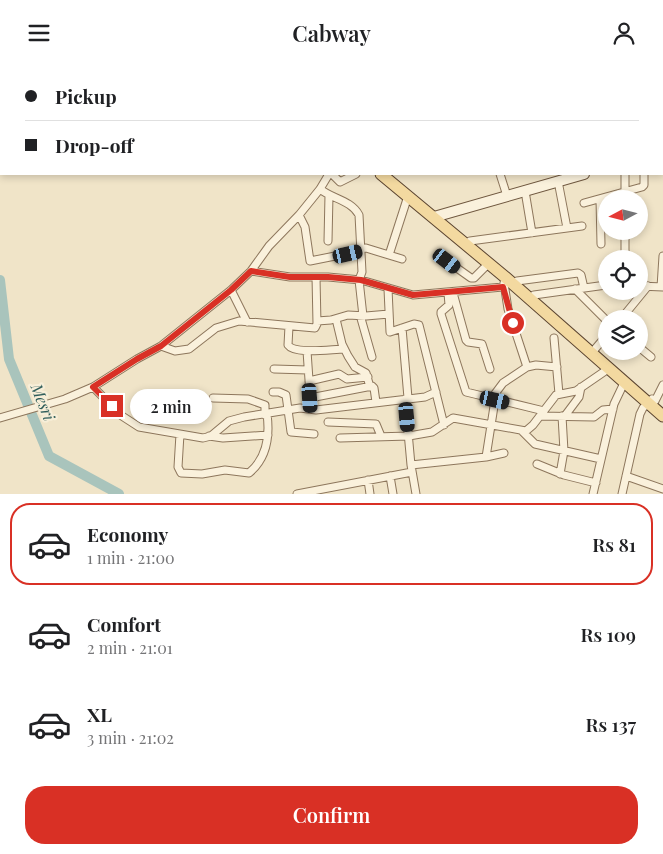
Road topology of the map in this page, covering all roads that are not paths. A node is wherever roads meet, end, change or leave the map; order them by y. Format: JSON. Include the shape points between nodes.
{"nodes":[{"id":1,"x":329,"y":175,"type":"edge"},
{"id":2,"x":331,"y":175,"type":"edge"},
{"id":3,"x":354,"y":175,"type":"edge"},
{"id":4,"x":382,"y":175,"type":"edge"},
{"id":5,"x":392,"y":175,"type":"edge"},
{"id":6,"x":500,"y":175,"type":"edge"},
{"id":7,"x":578,"y":175,"type":"edge"},
{"id":8,"x":625,"y":175,"type":"edge"},
{"id":9,"x":644,"y":175,"type":"edge"},
{"id":10,"x":562,"y":178,"type":"edge"},
{"id":11,"x":320,"y":189,"type":"junction"},
{"id":12,"x":625,"y":190,"type":"edge"},
{"id":13,"x":636,"y":190,"type":"edge"},
{"id":14,"x":526,"y":191,"type":"junction"},
{"id":15,"x":329,"y":195,"type":"junction"},
{"id":16,"x":408,"y":196,"type":"junction"},
{"id":17,"x":507,"y":196,"type":"junction"},
{"id":18,"x":598,"y":200,"type":"edge"},
{"id":19,"x":584,"y":203,"type":"dead end"},
{"id":20,"x":300,"y":215,"type":"junction"},
{"id":21,"x":437,"y":216,"type":"junction"},
{"id":22,"x":582,"y":226,"type":"dead end"},
{"id":23,"x":567,"y":228,"type":"junction"},
{"id":24,"x":532,"y":233,"type":"junction"},
{"id":25,"x":601,"y":240,"type":"edge"},
{"id":26,"x":328,"y":241,"type":"dead end"},
{"id":27,"x":470,"y":241,"type":"junction"},
{"id":28,"x":601,"y":244,"type":"dead end"},
{"id":29,"x":360,"y":250,"type":"junction"},
{"id":30,"x":389,"y":255,"type":"junction"},
{"id":31,"x":663,"y":256,"type":"edge"},
{"id":32,"x":402,"y":259,"type":"dead end"},
{"id":33,"x":447,"y":261,"type":"dead end"},
{"id":34,"x":488,"y":264,"type":"junction"},
{"id":35,"x":251,"y":271,"type":"junction"},
{"id":36,"x":316,"y":277,"type":"junction"},
{"id":37,"x":361,"y":280,"type":"junction"},
{"id":38,"x":518,"y":281,"type":"junction"},
{"id":39,"x":504,"y":282,"type":"junction"},
{"id":40,"x":598,"y":286,"type":"edge"},
{"id":41,"x":648,"y":286,"type":"edge"},
{"id":42,"x":662,"y":287,"type":"edge"},
{"id":43,"x":584,"y":288,"type":"junction"},
{"id":44,"x":388,"y":289,"type":"junction"},
{"id":45,"x":575,"y":289,"type":"junction"},
{"id":46,"x":231,"y":290,"type":"junction"},
{"id":47,"x":451,"y":293,"type":"junction"},
{"id":48,"x":534,"y":295,"type":"junction"},
{"id":49,"x":637,"y":300,"type":"edge"},
{"id":50,"x":628,"y":310,"type":"edge"},
{"id":51,"x":598,"y":311,"type":"edge"},
{"id":52,"x":388,"y":314,"type":"junction"},
{"id":53,"x":362,"y":316,"type":"junction"},
{"id":54,"x":336,"y":319,"type":"junction"},
{"id":55,"x":317,"y":321,"type":"junction"},
{"id":56,"x":247,"y":322,"type":"junction"},
{"id":57,"x":289,"y":325,"type":"junction"},
{"id":58,"x":402,"y":328,"type":"junction"},
{"id":59,"x":554,"y":338,"type":"dead end"},
{"id":60,"x":161,"y":346,"type":"junction"},
{"id":61,"x":598,"y":346,"type":"edge"},
{"id":62,"x":344,"y":349,"type":"junction"},
{"id":63,"x":596,"y":349,"type":"junction"},
{"id":64,"x":307,"y":351,"type":"junction"},
{"id":65,"x":648,"y":354,"type":"edge"},
{"id":66,"x":372,"y":357,"type":"dead end"},
{"id":67,"x":651,"y":357,"type":"dead end"},
{"id":68,"x":527,"y":367,"type":"junction"},
{"id":69,"x":557,"y":367,"type":"junction"},
{"id":70,"x":274,"y":369,"type":"dead end"},
{"id":71,"x":308,"y":369,"type":"junction"},
{"id":72,"x":490,"y":369,"type":"dead end"},
{"id":73,"x":608,"y":369,"type":"junction"},
{"id":74,"x":368,"y":377,"type":"junction"},
{"id":75,"x":309,"y":381,"type":"junction"},
{"id":76,"x":624,"y":383,"type":"junction"},
{"id":77,"x":663,"y":385,"type":"edge"},
{"id":78,"x":93,"y":387,"type":"junction"},
{"id":79,"x":370,"y":387,"type":"junction"},
{"id":80,"x":581,"y":387,"type":"junction"},
{"id":81,"x":273,"y":392,"type":"dead end"},
{"id":82,"x":436,"y":392,"type":"junction"},
{"id":83,"x":559,"y":394,"type":"junction"},
{"id":84,"x":214,"y":398,"type":"dead end"},
{"id":85,"x":310,"y":398,"type":"junction"},
{"id":86,"x":407,"y":399,"type":"junction"},
{"id":87,"x":493,"y":399,"type":"junction"},
{"id":88,"x":376,"y":402,"type":"junction"},
{"id":89,"x":655,"y":403,"type":"edge"},
{"id":90,"x":311,"y":409,"type":"junction"},
{"id":91,"x":613,"y":409,"type":"junction"},
{"id":92,"x":288,"y":411,"type":"junction"},
{"id":93,"x":542,"y":414,"type":"junction"},
{"id":94,"x":266,"y":415,"type":"junction"},
{"id":95,"x":663,"y":416,"type":"edge"},
{"id":96,"x":563,"y":417,"type":"junction"},
{"id":97,"x":0,"y":419,"type":"edge"},
{"id":98,"x":328,"y":422,"type":"dead end"},
{"id":99,"x":444,"y":425,"type":"junction"},
{"id":100,"x":490,"y":425,"type":"junction"},
{"id":101,"x":522,"y":431,"type":"junction"},
{"id":102,"x":180,"y":434,"type":"junction"},
{"id":103,"x":314,"y":434,"type":"dead end"},
{"id":104,"x":268,"y":435,"type":"junction"},
{"id":105,"x":381,"y":436,"type":"junction"},
{"id":106,"x":405,"y":436,"type":"junction"},
{"id":107,"x":209,"y":437,"type":"junction"},
{"id":108,"x":340,"y":438,"type":"dead end"},
{"id":109,"x":564,"y":451,"type":"junction"},
{"id":110,"x":504,"y":453,"type":"dead end"},
{"id":111,"x":486,"y":457,"type":"junction"},
{"id":112,"x":602,"y":459,"type":"junction"},
{"id":113,"x":537,"y":464,"type":"dead end"},
{"id":114,"x":412,"y":469,"type":"junction"},
{"id":115,"x":560,"y":474,"type":"junction"},
{"id":116,"x":390,"y":476,"type":"junction"},
{"id":117,"x":626,"y":476,"type":"junction"},
{"id":118,"x":368,"y":479,"type":"junction"},
{"id":119,"x":596,"y":483,"type":"junction"},
{"id":120,"x":663,"y":489,"type":"edge"},
{"id":121,"x":317,"y":492,"type":"edge"},
{"id":122,"x":297,"y":494,"type":"edge"},
{"id":123,"x":370,"y":494,"type":"edge"},
{"id":124,"x":393,"y":494,"type":"edge"},
{"id":125,"x":416,"y":494,"type":"edge"},
{"id":126,"x":593,"y":494,"type":"edge"},
{"id":127,"x":622,"y":494,"type":"edge"}],
"edges":[{"from":1,"to":11,"type":"street"},
{"from":2,"to":3,"type":"street","via":[[340,182]]},
{"from":4,"to":16,"type":"main road"},
{"from":5,"to":21,"type":"main road"},
{"from":6,"to":17,"type":"street"},
{"from":7,"to":10,"type":"street"},
{"from":8,"to":12,"type":"street"},
{"from":9,"to":13,"type":"street","via":[[644,186]]},
{"from":10,"to":14,"type":"street"},
{"from":10,"to":23,"type":"street"},
{"from":11,"to":15,"type":"street"},
{"from":11,"to":20,"type":"street"},
{"from":14,"to":17,"type":"street"},
{"from":14,"to":24,"type":"street"},
{"from":15,"to":26,"type":"street"},
{"from":15,"to":29,"type":"street","via":[[356,210]]},
{"from":16,"to":21,"type":"main road"},
{"from":16,"to":30,"type":"street"},
{"from":17,"to":21,"type":"street"},
{"from":18,"to":19,"type":"street"},
{"from":20,"to":29,"type":"street","via":[[310,261]]},
{"from":20,"to":35,"type":"street","via":[[269,246]]},
{"from":21,"to":27,"type":"main road"},
{"from":21,"to":34,"type":"main road"},
{"from":22,"to":23,"type":"street"},
{"from":23,"to":24,"type":"street"},
{"from":24,"to":27,"type":"street"},
{"from":25,"to":28,"type":"street"},
{"from":27,"to":38,"type":"main road"},
{"from":29,"to":30,"type":"street","via":[[366,248]]},
{"from":29,"to":37,"type":"street"},
{"from":30,"to":32,"type":"street"},
{"from":31,"to":42,"type":"street"},
{"from":33,"to":34,"type":"street","via":[[469,278]]},
{"from":34,"to":39,"type":"main road"},
{"from":35,"to":36,"type":"street"},
{"from":35,"to":46,"type":"street"},
{"from":36,"to":37,"type":"street"},
{"from":36,"to":55,"type":"street"},
{"from":37,"to":44,"type":"street"},
{"from":37,"to":53,"type":"street"},
{"from":38,"to":43,"type":"street","via":[[578,273]]},
{"from":38,"to":48,"type":"main road"},
{"from":39,"to":47,"type":"street"},
{"from":39,"to":68,"type":"street","via":[[508,309]]},
{"from":39,"to":73,"type":"main road"},
{"from":40,"to":43,"type":"street"},
{"from":41,"to":42,"type":"street"},
{"from":43,"to":45,"type":"street"},
{"from":44,"to":47,"type":"street","via":[[413,295]]},
{"from":44,"to":52,"type":"street"},
{"from":45,"to":48,"type":"street"},
{"from":45,"to":51,"type":"street"},
{"from":46,"to":56,"type":"street"},
{"from":46,"to":60,"type":"street"},
{"from":47,"to":72,"type":"street","via":[[466,339],[482,344]]},
{"from":47,"to":87,"type":"street","via":[[449,305],[441,314],[463,386],[469,394]]},
{"from":48,"to":63,"type":"main road"},
{"from":49,"to":50,"type":"street"},
{"from":52,"to":53,"type":"street"},
{"from":52,"to":58,"type":"street","via":[[390,332]]},
{"from":53,"to":54,"type":"street","via":[[348,315]]},
{"from":53,"to":66,"type":"street"},
{"from":54,"to":55,"type":"street"},
{"from":54,"to":62,"type":"street"},
{"from":55,"to":57,"type":"street","via":[[315,328]]},
{"from":56,"to":57,"type":"street"},
{"from":56,"to":60,"type":"street","via":[[233,322],[216,328],[185,351]]},
{"from":57,"to":64,"type":"street","via":[[289,347]]},
{"from":58,"to":82,"type":"street","via":[[419,325]]},
{"from":58,"to":86,"type":"street"},
{"from":59,"to":69,"type":"street"},
{"from":60,"to":78,"type":"street"},
{"from":61,"to":63,"type":"street"},
{"from":62,"to":64,"type":"street"},
{"from":62,"to":74,"type":"street","via":[[354,367]]},
{"from":63,"to":89,"type":"main road"},
{"from":64,"to":71,"type":"street"},
{"from":65,"to":67,"type":"street"},
{"from":68,"to":69,"type":"street"},
{"from":68,"to":87,"type":"street","via":[[503,383]]},
{"from":69,"to":83,"type":"street"},
{"from":70,"to":71,"type":"street"},
{"from":71,"to":75,"type":"street"},
{"from":73,"to":76,"type":"main road"},
{"from":73,"to":80,"type":"street"},
{"from":74,"to":75,"type":"street","via":[[347,379],[337,374]]},
{"from":74,"to":79,"type":"street"},
{"from":75,"to":85,"type":"street"},
{"from":76,"to":89,"type":"main road"},
{"from":76,"to":91,"type":"street"},
{"from":77,"to":89,"type":"street"},
{"from":78,"to":97,"type":"street"},
{"from":78,"to":102,"type":"street","via":[[132,423]]},
{"from":79,"to":85,"type":"street"},
{"from":79,"to":88,"type":"street","via":[[374,388]]},
{"from":80,"to":83,"type":"street"},
{"from":80,"to":96,"type":"street","via":[[578,397]]},
{"from":81,"to":92,"type":"street","via":[[286,395]]},
{"from":82,"to":86,"type":"street"},
{"from":82,"to":99,"type":"street"},
{"from":83,"to":93,"type":"street"},
{"from":84,"to":94,"type":"street","via":[[248,399],[265,405]]},
{"from":85,"to":90,"type":"street"},
{"from":86,"to":88,"type":"street"},
{"from":86,"to":106,"type":"street"},
{"from":87,"to":93,"type":"street"},
{"from":87,"to":100,"type":"street"},
{"from":88,"to":90,"type":"street"},
{"from":89,"to":95,"type":"main road"},
{"from":89,"to":117,"type":"street","via":[[640,414]]},
{"from":90,"to":92,"type":"street"},
{"from":91,"to":96,"type":"street","via":[[604,410],[594,417]]},
{"from":91,"to":112,"type":"street"},
{"from":92,"to":94,"type":"street"},
{"from":92,"to":103,"type":"street","via":[[291,432]]},
{"from":93,"to":96,"type":"street"},
{"from":93,"to":101,"type":"street","via":[[530,429]]},
{"from":94,"to":104,"type":"street"},
{"from":94,"to":107,"type":"street","via":[[229,421]]},
{"from":96,"to":109,"type":"street"},
{"from":98,"to":105,"type":"street","via":[[376,424]]},
{"from":99,"to":100,"type":"street","via":[[453,419]]},
{"from":99,"to":106,"type":"street","via":[[434,431]]},
{"from":100,"to":101,"type":"street"},
{"from":100,"to":111,"type":"street"},
{"from":101,"to":109,"type":"street","via":[[535,444]]},
{"from":102,"to":104,"type":"street","via":[[178,470],[184,474],[225,470],[249,473],[265,451]]},
{"from":102,"to":107,"type":"street"},
{"from":104,"to":107,"type":"street"},
{"from":105,"to":106,"type":"street"},
{"from":105,"to":108,"type":"street"},
{"from":106,"to":114,"type":"street"},
{"from":109,"to":112,"type":"street"},
{"from":109,"to":115,"type":"street"},
{"from":110,"to":111,"type":"street"},
{"from":111,"to":114,"type":"street"},
{"from":112,"to":119,"type":"street"},
{"from":113,"to":115,"type":"street"},
{"from":114,"to":116,"type":"street"},
{"from":114,"to":125,"type":"street"},
{"from":115,"to":119,"type":"street"},
{"from":116,"to":118,"type":"street"},
{"from":116,"to":124,"type":"street"},
{"from":117,"to":120,"type":"street"},
{"from":117,"to":127,"type":"street"},
{"from":118,"to":121,"type":"street"},
{"from":118,"to":123,"type":"street"},
{"from":119,"to":126,"type":"street"},
{"from":121,"to":122,"type":"street"}]}
